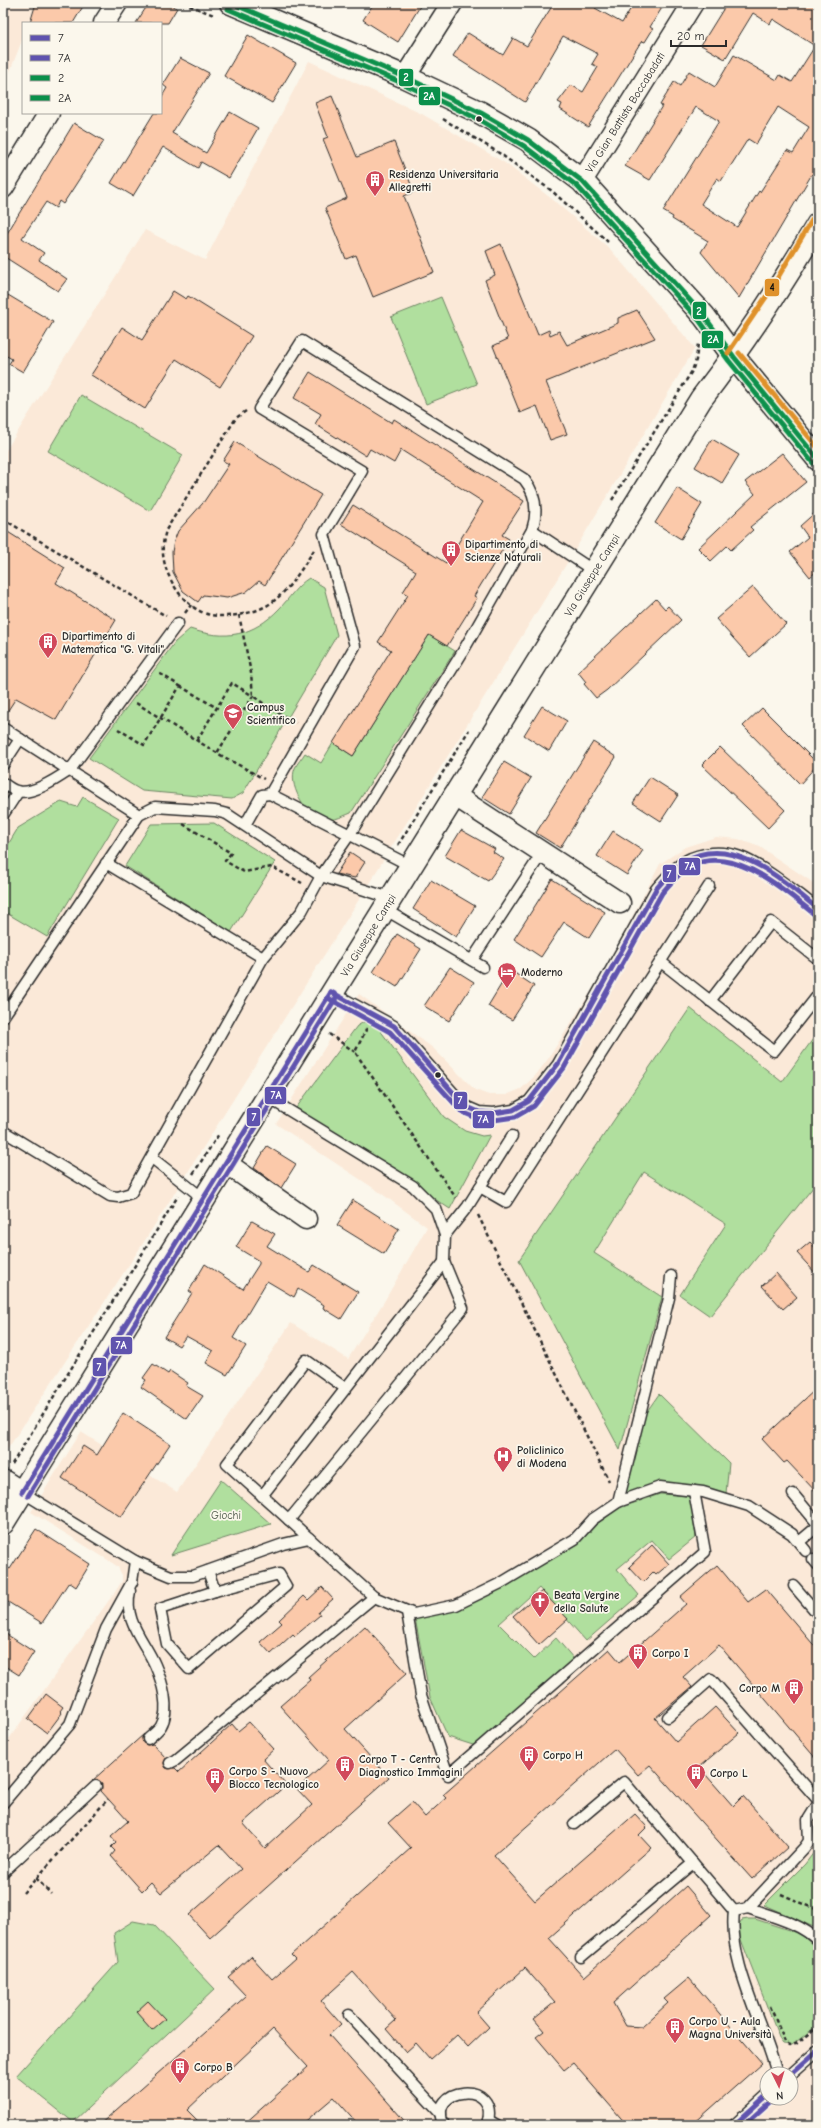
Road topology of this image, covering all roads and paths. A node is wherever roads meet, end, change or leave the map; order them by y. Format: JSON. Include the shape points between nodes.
{"nodes":[{"id":1,"x":116,"y":3,"type":"edge"},
{"id":2,"x":183,"y":3,"type":"edge"},
{"id":3,"x":452,"y":3,"type":"edge"},
{"id":4,"x":693,"y":3,"type":"edge"},
{"id":5,"x":224,"y":10,"type":"edge"},
{"id":6,"x":105,"y":22,"type":"edge"},
{"id":7,"x":406,"y":77,"type":"junction"},
{"id":8,"x":48,"y":114,"type":"edge"},
{"id":9,"x":442,"y":119,"type":"dead end"},
{"id":10,"x":582,"y":181,"type":"junction"},
{"id":11,"x":3,"y":188,"type":"edge"},
{"id":12,"x":818,"y":224,"type":"edge"},
{"id":13,"x":611,"y":245,"type":"dead end"},
{"id":14,"x":697,"y":340,"type":"dead end"},
{"id":15,"x":734,"y":357,"type":"junction"},
{"id":16,"x":259,"y":409,"type":"junction"},
{"id":17,"x":818,"y":459,"type":"edge"},
{"id":18,"x":609,"y":505,"type":"dead end"},
{"id":19,"x":3,"y":519,"type":"edge"},
{"id":20,"x":532,"y":530,"type":"junction"},
{"id":21,"x":324,"y":534,"type":"junction"},
{"id":22,"x":594,"y":571,"type":"junction"},
{"id":23,"x":240,"y":615,"type":"junction"},
{"id":24,"x":178,"y":624,"type":"joint"},
{"id":25,"x":147,"y":665,"type":"junction"},
{"id":26,"x":180,"y":686,"type":"junction"},
{"id":27,"x":124,"y":696,"type":"junction"},
{"id":28,"x":253,"y":696,"type":"junction"},
{"id":29,"x":217,"y":708,"type":"junction"},
{"id":30,"x":160,"y":718,"type":"junction"},
{"id":31,"x":105,"y":721,"type":"junction"},
{"id":32,"x":3,"y":728,"type":"edge"},
{"id":33,"x":471,"y":728,"type":"dead end"},
{"id":34,"x":307,"y":729,"type":"junction"},
{"id":35,"x":20,"y":739,"type":"junction"},
{"id":36,"x":196,"y":740,"type":"junction"},
{"id":37,"x":217,"y":753,"type":"junction"},
{"id":38,"x":3,"y":765,"type":"edge"},
{"id":39,"x":70,"y":770,"type":"junction"},
{"id":40,"x":3,"y":783,"type":"edge"},
{"id":41,"x":273,"y":789,"type":"junction"},
{"id":42,"x":18,"y":792,"type":"junction"},
{"id":43,"x":454,"y":795,"type":"junction"},
{"id":44,"x":139,"y":814,"type":"junction"},
{"id":45,"x":3,"y":815,"type":"edge"},
{"id":46,"x":181,"y":822,"type":"dead end"},
{"id":47,"x":245,"y":825,"type":"junction"},
{"id":48,"x":350,"y":834,"type":"junction"},
{"id":49,"x":542,"y":853,"type":"junction"},
{"id":50,"x":391,"y":856,"type":"junction"},
{"id":51,"x":106,"y":863,"type":"junction"},
{"id":52,"x":410,"y":866,"type":"junction"},
{"id":53,"x":321,"y":876,"type":"junction"},
{"id":54,"x":709,"y":886,"type":"dead end"},
{"id":55,"x":313,"y":889,"type":"junction"},
{"id":56,"x":620,"y":903,"type":"dead end"},
{"id":57,"x":387,"y":904,"type":"junction"},
{"id":58,"x":818,"y":909,"type":"edge"},
{"id":59,"x":263,"y":958,"type":"junction"},
{"id":60,"x":818,"y":959,"type":"edge"},
{"id":61,"x":472,"y":960,"type":"junction"},
{"id":62,"x":661,"y":962,"type":"junction"},
{"id":63,"x":484,"y":967,"type":"dead end"},
{"id":64,"x":331,"y":992,"type":"junction"},
{"id":65,"x":818,"y":995,"type":"edge"},
{"id":66,"x":710,"y":1001,"type":"junction"},
{"id":67,"x":374,"y":1015,"type":"junction"},
{"id":68,"x":3,"y":1017,"type":"edge"},
{"id":69,"x":327,"y":1033,"type":"dead end"},
{"id":70,"x":355,"y":1052,"type":"junction"},
{"id":71,"x":267,"y":1097,"type":"junction"},
{"id":72,"x":3,"y":1132,"type":"edge"},
{"id":73,"x":220,"y":1132,"type":"dead end"},
{"id":74,"x":512,"y":1136,"type":"dead end"},
{"id":75,"x":152,"y":1158,"type":"junction"},
{"id":76,"x":226,"y":1163,"type":"junction"},
{"id":77,"x":186,"y":1184,"type":"junction"},
{"id":78,"x":480,"y":1187,"type":"junction"},
{"id":79,"x":204,"y":1199,"type":"junction"},
{"id":80,"x":468,"y":1206,"type":"junction"},
{"id":81,"x":306,"y":1219,"type":"dead end"},
{"id":82,"x":445,"y":1235,"type":"junction"},
{"id":83,"x":444,"y":1262,"type":"junction"},
{"id":84,"x":671,"y":1276,"type":"dead end"},
{"id":85,"x":345,"y":1388,"type":"junction"},
{"id":86,"x":7,"y":1472,"type":"edge"},
{"id":87,"x":694,"y":1491,"type":"junction"},
{"id":88,"x":22,"y":1492,"type":"junction"},
{"id":89,"x":793,"y":1494,"type":"dead end"},
{"id":90,"x":262,"y":1496,"type":"junction"},
{"id":91,"x":618,"y":1502,"type":"junction"},
{"id":92,"x":289,"y":1520,"type":"junction"},
{"id":93,"x":3,"y":1523,"type":"edge"},
{"id":94,"x":818,"y":1525,"type":"edge"},
{"id":95,"x":309,"y":1538,"type":"junction"},
{"id":96,"x":799,"y":1542,"type":"junction"},
{"id":97,"x":806,"y":1551,"type":"dead end"},
{"id":98,"x":135,"y":1561,"type":"junction"},
{"id":99,"x":208,"y":1571,"type":"junction"},
{"id":100,"x":132,"y":1582,"type":"junction"},
{"id":101,"x":794,"y":1586,"type":"dead end"},
{"id":102,"x":215,"y":1590,"type":"junction"},
{"id":103,"x":374,"y":1597,"type":"junction"},
{"id":104,"x":407,"y":1612,"type":"junction"},
{"id":105,"x":818,"y":1614,"type":"edge"},
{"id":106,"x":668,"y":1716,"type":"dead end"},
{"id":107,"x":148,"y":1739,"type":"dead end"},
{"id":108,"x":170,"y":1763,"type":"dead end"},
{"id":109,"x":96,"y":1786,"type":"dead end"},
{"id":110,"x":108,"y":1799,"type":"dead end"},
{"id":111,"x":818,"y":1800,"type":"edge"},
{"id":112,"x":3,"y":1804,"type":"edge"},
{"id":113,"x":818,"y":1804,"type":"edge"},
{"id":114,"x":574,"y":1824,"type":"dead end"},
{"id":115,"x":693,"y":1863,"type":"junction"},
{"id":116,"x":3,"y":1872,"type":"edge"},
{"id":117,"x":36,"y":1878,"type":"junction"},
{"id":118,"x":767,"y":1888,"type":"junction"},
{"id":119,"x":24,"y":1893,"type":"dead end"},
{"id":120,"x":51,"y":1894,"type":"dead end"},
{"id":121,"x":748,"y":1908,"type":"junction"},
{"id":122,"x":818,"y":1910,"type":"edge"},
{"id":123,"x":734,"y":1911,"type":"junction"},
{"id":124,"x":818,"y":1941,"type":"edge"},
{"id":125,"x":581,"y":1957,"type":"dead end"},
{"id":126,"x":767,"y":1999,"type":"dead end"},
{"id":127,"x":349,"y":2015,"type":"dead end"},
{"id":128,"x":818,"y":2026,"type":"edge"},
{"id":129,"x":818,"y":2050,"type":"edge"},
{"id":130,"x":775,"y":2066,"type":"edge"},
{"id":131,"x":799,"y":2067,"type":"edge"},
{"id":132,"x":759,"y":2102,"type":"edge"},
{"id":133,"x":441,"y":2114,"type":"junction"},
{"id":134,"x":743,"y":2116,"type":"junction"},
{"id":135,"x":487,"y":2122,"type":"edge"},
{"id":136,"x":444,"y":2125,"type":"edge"},
{"id":137,"x":497,"y":2125,"type":"edge"},
{"id":138,"x":734,"y":2125,"type":"edge"},
{"id":139,"x":751,"y":2125,"type":"edge"}],
"edges":[{"from":1,"to":6,"type":"street"},
{"from":2,"to":5,"type":"path"},
{"from":3,"to":7,"type":"street"},
{"from":4,"to":10,"type":"street","name":"Via Gian Battista Boccabadati"},
{"from":5,"to":7,"type":"street"},
{"from":7,"to":10,"type":"street","via":[[501,124],[528,140]]},
{"from":8,"to":11,"type":"street"},
{"from":9,"to":13,"type":"path","via":[[499,153],[552,191]]},
{"from":10,"to":15,"type":"street","via":[[704,316]]},
{"from":12,"to":15,"type":"street","name":"Via Giuseppe Campi","via":[[774,298]]},
{"from":14,"to":18,"type":"path","via":[[699,347],[692,371]]},
{"from":15,"to":17,"type":"street"},
{"from":15,"to":22,"type":"street","name":"Via Giuseppe Campi","via":[[701,399]]},
{"from":16,"to":20,"type":"lane","via":[[302,341],[524,479],[534,495],[535,513]]},
{"from":16,"to":21,"type":"lane","via":[[362,471]]},
{"from":16,"to":23,"type":"path","via":[[245,411],[236,418],[185,501],[171,519],[163,542],[165,567],[171,581],[191,605],[211,615]]},
{"from":19,"to":24,"type":"path"},
{"from":20,"to":22,"type":"lane"},
{"from":20,"to":48,"type":"lane","via":[[462,653]]},
{"from":21,"to":23,"type":"path","via":[[298,574],[275,601]]},
{"from":21,"to":34,"type":"lane","via":[[355,646]]},
{"from":22,"to":43,"type":"street","name":"Via Giuseppe Campi"},
{"from":23,"to":28,"type":"path"},
{"from":24,"to":25,"type":"lane"},
{"from":25,"to":26,"type":"path"},
{"from":25,"to":27,"type":"lane"},
{"from":26,"to":29,"type":"path"},
{"from":26,"to":30,"type":"path"},
{"from":27,"to":30,"type":"path"},
{"from":27,"to":31,"type":"lane"},
{"from":28,"to":29,"type":"path","via":[[232,683]]},
{"from":28,"to":34,"type":"path"},
{"from":28,"to":37,"type":"path"},
{"from":29,"to":36,"type":"path"},
{"from":30,"to":31,"type":"path","via":[[144,745]]},
{"from":30,"to":36,"type":"path"},
{"from":31,"to":39,"type":"lane"},
{"from":32,"to":35,"type":"lane"},
{"from":33,"to":50,"type":"path"},
{"from":34,"to":41,"type":"lane"},
{"from":35,"to":38,"type":"lane"},
{"from":35,"to":39,"type":"lane"},
{"from":36,"to":37,"type":"path"},
{"from":37,"to":41,"type":"path"},
{"from":39,"to":42,"type":"lane","via":[[46,785]]},
{"from":39,"to":44,"type":"lane"},
{"from":40,"to":42,"type":"lane"},
{"from":41,"to":47,"type":"lane","via":[[262,795]]},
{"from":41,"to":48,"type":"lane"},
{"from":42,"to":45,"type":"lane"},
{"from":43,"to":49,"type":"street"},
{"from":43,"to":52,"type":"street","name":"Via Giuseppe Campi"},
{"from":44,"to":47,"type":"lane","via":[[155,807],[215,811],[227,814]]},
{"from":44,"to":51,"type":"lane"},
{"from":46,"to":55,"type":"path","via":[[231,853],[226,861],[244,872],[272,868]]},
{"from":47,"to":53,"type":"lane"},
{"from":48,"to":50,"type":"lane"},
{"from":48,"to":53,"type":"lane"},
{"from":49,"to":56,"type":"street"},
{"from":49,"to":61,"type":"lane"},
{"from":50,"to":52,"type":"lane"},
{"from":51,"to":59,"type":"lane"},
{"from":51,"to":68,"type":"lane"},
{"from":52,"to":57,"type":"street","name":"Via Giuseppe Campi"},
{"from":53,"to":55,"type":"lane"},
{"from":53,"to":57,"type":"lane"},
{"from":54,"to":62,"type":"lane"},
{"from":55,"to":59,"type":"lane","via":[[299,915]]},
{"from":57,"to":61,"type":"lane"},
{"from":57,"to":64,"type":"street","name":"Via Giuseppe Campi"},
{"from":58,"to":67,"type":"lane","via":[[752,860],[734,854],[716,853],[690,858],[656,888],[558,1064],[529,1101],[513,1110],[479,1112],[465,1106],[394,1026]]},
{"from":59,"to":75,"type":"lane"},
{"from":60,"to":66,"type":"lane","via":[[772,922]]},
{"from":61,"to":63,"type":"lane"},
{"from":62,"to":66,"type":"lane"},
{"from":62,"to":78,"type":"lane","via":[[506,1202]]},
{"from":64,"to":67,"type":"lane"},
{"from":64,"to":71,"type":"street","name":"Via Giuseppe Campi"},
{"from":65,"to":66,"type":"lane","via":[[774,1051]]},
{"from":67,"to":70,"type":"path"},
{"from":69,"to":70,"type":"path"},
{"from":70,"to":80,"type":"path","via":[[456,1198]]},
{"from":71,"to":76,"type":"street","name":"Via Giuseppe Campi"},
{"from":71,"to":82,"type":"lane","via":[[413,1186],[436,1209]]},
{"from":72,"to":75,"type":"lane","via":[[102,1191],[118,1197],[131,1193]]},
{"from":73,"to":77,"type":"path"},
{"from":74,"to":78,"type":"lane"},
{"from":75,"to":77,"type":"lane"},
{"from":76,"to":79,"type":"street","name":"Via Giuseppe Campi"},
{"from":76,"to":81,"type":"street"},
{"from":77,"to":79,"type":"lane"},
{"from":77,"to":86,"type":"path"},
{"from":78,"to":80,"type":"lane"},
{"from":79,"to":88,"type":"street","name":"Via Giuseppe Campi"},
{"from":80,"to":82,"type":"lane"},
{"from":80,"to":91,"type":"path","via":[[478,1215]]},
{"from":82,"to":83,"type":"lane"},
{"from":83,"to":85,"type":"lane"},
{"from":83,"to":92,"type":"lane","via":[[463,1308]]},
{"from":84,"to":91,"type":"lane","via":[[670,1298]]},
{"from":85,"to":90,"type":"lane"},
{"from":85,"to":90,"type":"lane","via":[[306,1360],[227,1464]]},
{"from":86,"to":88,"type":"street"},
{"from":87,"to":91,"type":"lane","via":[[660,1487]]},
{"from":87,"to":96,"type":"lane","via":[[749,1506],[792,1534]]},
{"from":87,"to":104,"type":"lane","via":[[705,1552],[448,1775],[421,1695]]},
{"from":88,"to":93,"type":"street","name":"Via Giuseppe Campi"},
{"from":88,"to":98,"type":"lane"},
{"from":89,"to":94,"type":"lane"},
{"from":90,"to":92,"type":"lane"},
{"from":91,"to":104,"type":"lane","via":[[593,1520],[575,1539],[501,1583],[456,1606],[414,1614]]},
{"from":92,"to":95,"type":"lane"},
{"from":94,"to":96,"type":"lane"},
{"from":95,"to":99,"type":"lane","via":[[283,1544]]},
{"from":95,"to":103,"type":"lane"},
{"from":96,"to":97,"type":"lane"},
{"from":98,"to":99,"type":"lane","via":[[171,1576],[193,1576]]},
{"from":98,"to":100,"type":"lane"},
{"from":99,"to":102,"type":"lane"},
{"from":100,"to":107,"type":"lane","via":[[128,1602],[131,1620],[155,1665],[165,1706],[161,1726]]},
{"from":100,"to":112,"type":"lane","via":[[106,1629],[70,1724]]},
{"from":101,"to":105,"type":"lane"},
{"from":102,"to":102,"type":"lane","via":[[160,1609],[167,1644],[189,1669],[286,1586],[279,1574]]},
{"from":103,"to":104,"type":"lane"},
{"from":103,"to":108,"type":"lane"},
{"from":106,"to":111,"type":"lane","via":[[712,1679]]},
{"from":109,"to":116,"type":"lane"},
{"from":110,"to":117,"type":"path"},
{"from":113,"to":118,"type":"lane","via":[[808,1820],[809,1840]]},
{"from":114,"to":115,"type":"lane","via":[[624,1782]]},
{"from":115,"to":123,"type":"lane"},
{"from":115,"to":125,"type":"lane"},
{"from":117,"to":119,"type":"path"},
{"from":117,"to":120,"type":"path"},
{"from":118,"to":121,"type":"lane"},
{"from":118,"to":122,"type":"path"},
{"from":121,"to":123,"type":"lane"},
{"from":121,"to":124,"type":"lane","via":[[782,1920],[814,1936]]},
{"from":123,"to":130,"type":"lane","via":[[733,1924],[739,1961]]},
{"from":126,"to":128,"type":"path","via":[[788,2044],[796,2044]]},
{"from":127,"to":133,"type":"lane"},
{"from":129,"to":131,"type":"lane"},
{"from":132,"to":134,"type":"lane"},
{"from":133,"to":135,"type":"lane","via":[[451,2096],[464,2092],[478,2095],[483,2100],[487,2106]]},
{"from":133,"to":136,"type":"lane"},
{"from":134,"to":138,"type":"lane"},
{"from":134,"to":139,"type":"lane"},
{"from":135,"to":137,"type":"lane"}]}
